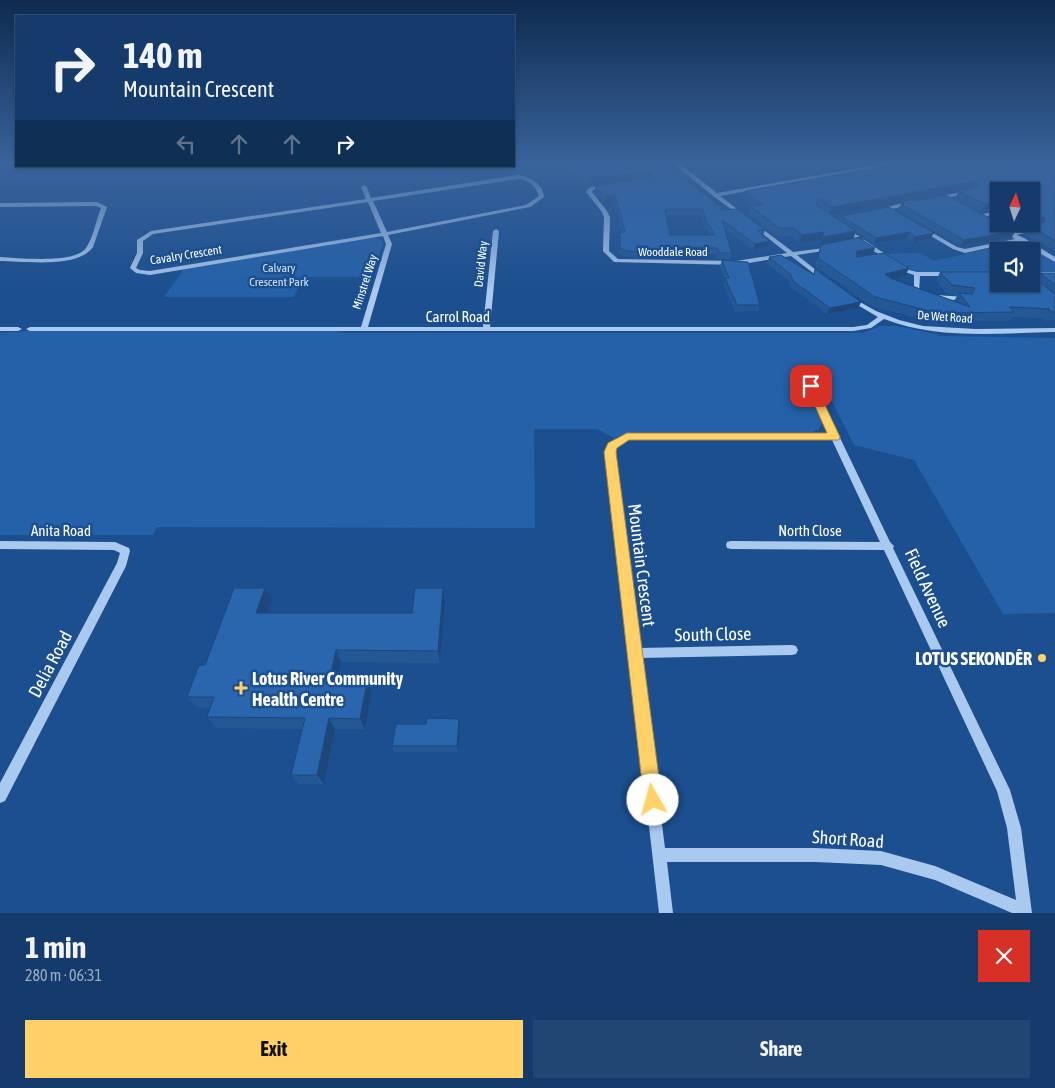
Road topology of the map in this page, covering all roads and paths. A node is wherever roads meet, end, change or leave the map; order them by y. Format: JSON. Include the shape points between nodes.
{"nodes":[{"id":1,"x":62,"y":206,"type":"edge"},
{"id":2,"x":332,"y":206,"type":"edge"},
{"id":3,"x":372,"y":206,"type":"edge"},
{"id":4,"x":529,"y":206,"type":"edge"},
{"id":5,"x":601,"y":206,"type":"edge"},
{"id":6,"x":729,"y":206,"type":"edge"},
{"id":7,"x":899,"y":206,"type":"edge"},
{"id":8,"x":888,"y":208,"type":"junction"},
{"id":9,"x":871,"y":211,"type":"edge"},
{"id":10,"x":972,"y":212,"type":"edge"},
{"id":11,"x":896,"y":213,"type":"edge"},
{"id":12,"x":990,"y":214,"type":"edge"},
{"id":13,"x":979,"y":216,"type":"junction"},
{"id":14,"x":987,"y":220,"type":"edge"},
{"id":15,"x":913,"y":223,"type":"edge"},
{"id":16,"x":842,"y":228,"type":"edge"},
{"id":17,"x":496,"y":231,"type":"dead end"},
{"id":18,"x":1009,"y":232,"type":"edge"},
{"id":19,"x":1021,"y":232,"type":"edge"},
{"id":20,"x":386,"y":234,"type":"junction"},
{"id":21,"x":1013,"y":234,"type":"junction"},
{"id":22,"x":1022,"y":239,"type":"junction"},
{"id":23,"x":862,"y":241,"type":"junction"},
{"id":24,"x":854,"y":243,"type":"edge"},
{"id":25,"x":836,"y":247,"type":"edge"},
{"id":26,"x":1055,"y":253,"type":"edge"},
{"id":27,"x":1046,"y":254,"type":"junction"},
{"id":28,"x":794,"y":255,"type":"junction"},
{"id":29,"x":886,"y":257,"type":"junction"},
{"id":30,"x":878,"y":258,"type":"edge"},
{"id":31,"x":0,"y":259,"type":"edge"},
{"id":32,"x":1055,"y":260,"type":"edge"},
{"id":33,"x":917,"y":274,"type":"junction"},
{"id":34,"x":954,"y":274,"type":"edge"},
{"id":35,"x":1040,"y":274,"type":"edge"},
{"id":36,"x":1055,"y":274,"type":"edge"},
{"id":37,"x":832,"y":285,"type":"edge"},
{"id":38,"x":908,"y":290,"type":"edge"},
{"id":39,"x":916,"y":293,"type":"junction"},
{"id":40,"x":847,"y":296,"type":"edge"},
{"id":41,"x":966,"y":299,"type":"edge"},
{"id":42,"x":882,"y":317,"type":"junction"},
{"id":43,"x":0,"y":329,"type":"edge"},
{"id":44,"x":18,"y":329,"type":"dead end"},
{"id":45,"x":30,"y":329,"type":"dead end"},
{"id":46,"x":364,"y":329,"type":"junction"},
{"id":47,"x":486,"y":330,"type":"junction"},
{"id":48,"x":1055,"y":330,"type":"edge"},
{"id":49,"x":804,"y":369,"type":"dead end"},
{"id":50,"x":835,"y":437,"type":"junction"},
{"id":51,"x":0,"y":545,"type":"edge"},
{"id":52,"x":731,"y":545,"type":"dead end"},
{"id":53,"x":888,"y":546,"type":"junction"},
{"id":54,"x":121,"y":548,"type":"joint"},
{"id":55,"x":792,"y":650,"type":"dead end"},
{"id":56,"x":635,"y":653,"type":"junction"},
{"id":57,"x":0,"y":796,"type":"edge"},
{"id":58,"x":659,"y":855,"type":"junction"},
{"id":59,"x":1025,"y":912,"type":"edge"},
{"id":60,"x":666,"y":913,"type":"edge"}],
"edges":[{"from":1,"to":31,"type":"street","via":[[103,206],[89,248],[79,256]]},
{"from":2,"to":20,"type":"street","name":"Cavalry Crescent","via":[[151,233],[140,240],[140,253],[133,268],[150,273]]},
{"from":3,"to":20,"type":"street","name":"Minstrel Way"},
{"from":4,"to":20,"type":"street"},
{"from":5,"to":28,"type":"street","name":"Wooddale Road","via":[[607,217],[606,251],[616,261],[727,264]]},
{"from":6,"to":28,"type":"street"},
{"from":7,"to":8,"type":"street"},
{"from":8,"to":9,"type":"street"},
{"from":8,"to":11,"type":"street"},
{"from":10,"to":13,"type":"street"},
{"from":12,"to":13,"type":"street"},
{"from":13,"to":14,"type":"street"},
{"from":15,"to":22,"type":"street","via":[[961,250],[971,251]]},
{"from":16,"to":23,"type":"street"},
{"from":17,"to":47,"type":"street","name":"David Way"},
{"from":18,"to":21,"type":"street"},
{"from":19,"to":21,"type":"street"},
{"from":20,"to":46,"type":"street","name":"Minstrel Way","via":[[389,244]]},
{"from":21,"to":22,"type":"street"},
{"from":22,"to":27,"type":"street"},
{"from":23,"to":24,"type":"street"},
{"from":23,"to":29,"type":"street"},
{"from":25,"to":28,"type":"street","name":"Wooddale Road"},
{"from":26,"to":27,"type":"street"},
{"from":27,"to":32,"type":"street"},
{"from":28,"to":37,"type":"street"},
{"from":29,"to":30,"type":"street"},
{"from":29,"to":33,"type":"street"},
{"from":33,"to":34,"type":"street"},
{"from":33,"to":39,"type":"street"},
{"from":35,"to":36,"type":"street"},
{"from":38,"to":39,"type":"street"},
{"from":39,"to":41,"type":"street"},
{"from":40,"to":42,"type":"street","name":"De Wet Road"},
{"from":42,"to":47,"type":"street","name":"Carrol Road","via":[[869,327],[853,329]]},
{"from":42,"to":48,"type":"street","name":"De Wet Road","via":[[915,327],[942,330]]},
{"from":43,"to":44,"type":"street"},
{"from":45,"to":46,"type":"street","name":"Carrol Road"},
{"from":46,"to":47,"type":"street","name":"Carrol Road"},
{"from":49,"to":50,"type":"street","name":"Field Avenue"},
{"from":50,"to":53,"type":"street","name":"Field Avenue"},
{"from":50,"to":56,"type":"street","name":"Mountain Crescent","via":[[627,436],[612,446],[610,452]]},
{"from":51,"to":54,"type":"street","name":"Anita Road"},
{"from":52,"to":53,"type":"street","name":"North Close"},
{"from":53,"to":59,"type":"street","name":"Field Avenue","via":[[1003,790],[1014,828]]},
{"from":54,"to":57,"type":"street","name":"Delia Road","via":[[125,552],[122,564]]},
{"from":55,"to":56,"type":"street","name":"South Close"},
{"from":56,"to":58,"type":"street","name":"Mountain Crescent"},
{"from":58,"to":59,"type":"street","name":"Short Road","via":[[881,858],[935,873]]},
{"from":58,"to":60,"type":"street","name":"Mountain Crescent"}]}
